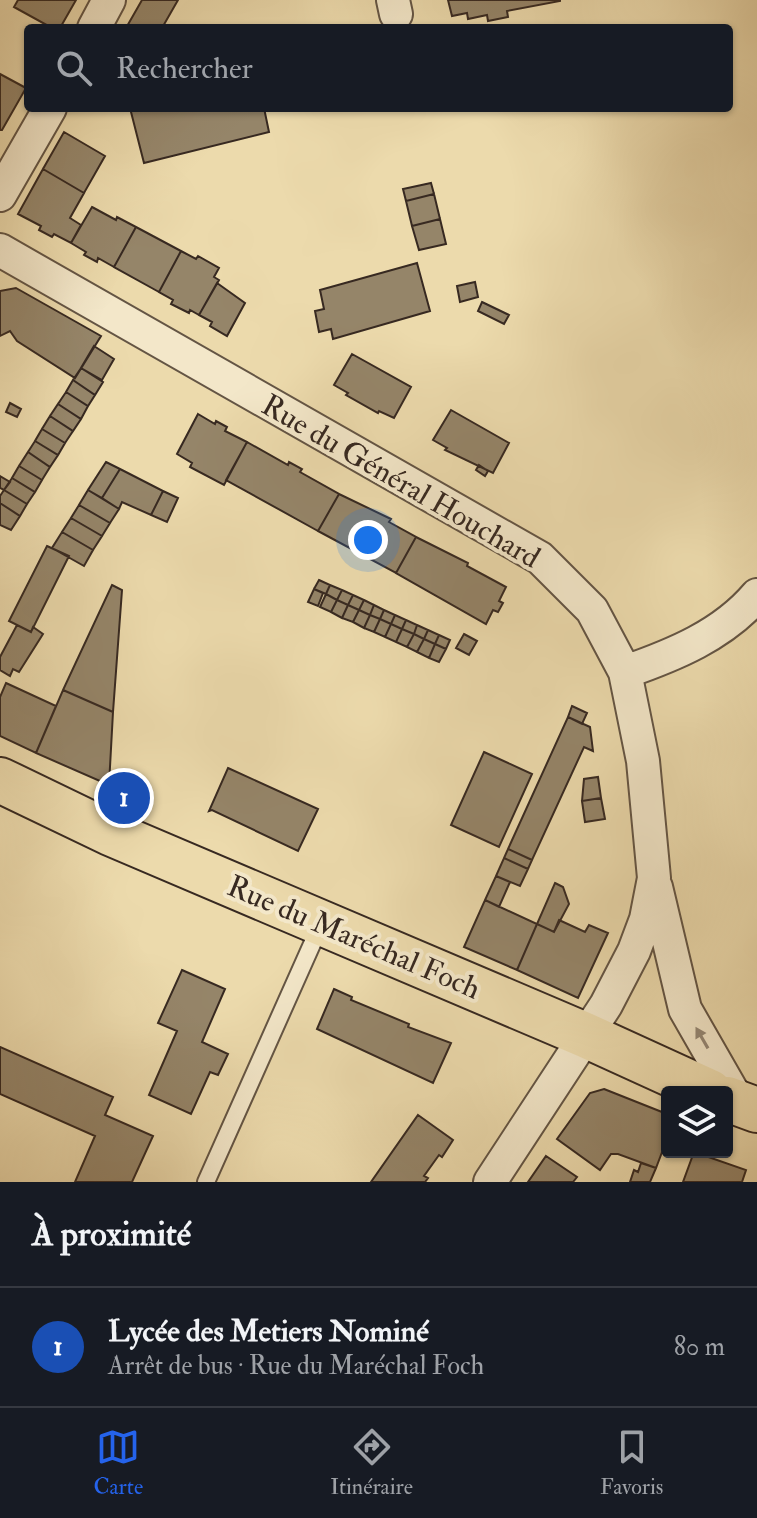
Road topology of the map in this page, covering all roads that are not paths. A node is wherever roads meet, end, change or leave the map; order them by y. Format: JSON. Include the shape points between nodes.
{"nodes":[{"id":1,"x":109,"y":0,"type":"edge"},
{"id":2,"x":96,"y":24,"type":"edge"},
{"id":3,"x":48,"y":112,"type":"edge"},
{"id":4,"x":0,"y":195,"type":"edge"},
{"id":5,"x":0,"y":250,"type":"edge"},
{"id":6,"x":757,"y":595,"type":"edge"},
{"id":7,"x":625,"y":672,"type":"junction"},
{"id":8,"x":0,"y":780,"type":"edge"},
{"id":9,"x":654,"y":878,"type":"junction"},
{"id":10,"x":321,"y":923,"type":"junction"},
{"id":11,"x":585,"y":1035,"type":"junction"},
{"id":12,"x":734,"y":1102,"type":"edge"},
{"id":13,"x":206,"y":1182,"type":"edge"},
{"id":14,"x":490,"y":1182,"type":"edge"}],
"edges":[{"from":1,"to":2,"type":"street"},
{"from":3,"to":4,"type":"street"},
{"from":5,"to":7,"type":"street","name":"Rue du Général Houchard","via":[[540,558],[592,610]]},
{"from":6,"to":7,"type":"street","via":[[738,617],[669,657]]},
{"from":7,"to":9,"type":"street","name":"Rue du Général Houchard","via":[[643,761]]},
{"from":8,"to":10,"type":"main road","name":"Rue du Maréchal Foch"},
{"from":9,"to":11,"type":"street","name":"Rue du Général Houchard","via":[[634,951]]},
{"from":12,"to":9,"type":"street","name":"Rue du Général Houchard","one_way":true,"via":[[685,1009]]},
{"from":10,"to":11,"type":"main road","name":"Rue du Maréchal Foch"},
{"from":10,"to":13,"type":"lane"},
{"from":11,"to":12,"type":"main road","name":"Rue du Maréchal Foch"},
{"from":11,"to":14,"type":"street","name":"Rue du Général Houchard"}]}
